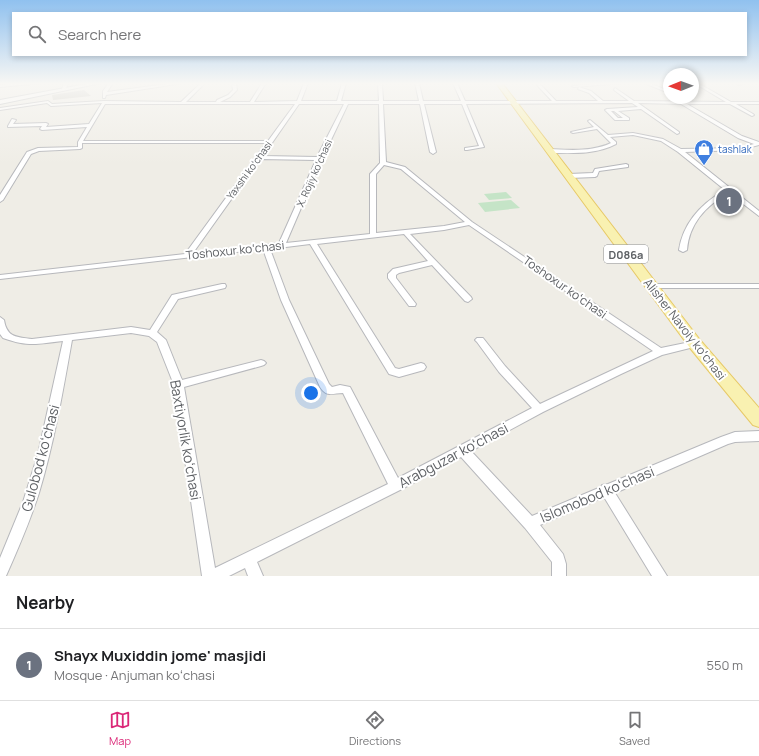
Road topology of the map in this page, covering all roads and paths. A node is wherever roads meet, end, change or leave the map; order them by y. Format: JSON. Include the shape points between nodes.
{"nodes":[{"id":1,"x":99,"y":110,"type":"edge"},
{"id":2,"x":293,"y":110,"type":"edge"},
{"id":3,"x":343,"y":110,"type":"edge"},
{"id":4,"x":381,"y":110,"type":"edge"},
{"id":5,"x":424,"y":110,"type":"edge"},
{"id":6,"x":466,"y":110,"type":"edge"},
{"id":7,"x":519,"y":110,"type":"edge"},
{"id":8,"x":645,"y":110,"type":"edge"},
{"id":9,"x":695,"y":110,"type":"edge"},
{"id":10,"x":743,"y":110,"type":"edge"},
{"id":11,"x":752,"y":115,"type":"dead end"},
{"id":12,"x":44,"y":118,"type":"dead end"},
{"id":13,"x":14,"y":120,"type":"dead end"},
{"id":14,"x":590,"y":121,"type":"dead end"},
{"id":15,"x":32,"y":125,"type":"junction"},
{"id":16,"x":90,"y":125,"type":"junction"},
{"id":17,"x":598,"y":128,"type":"junction"},
{"id":18,"x":573,"y":132,"type":"dead end"},
{"id":19,"x":677,"y":132,"type":"dead end"},
{"id":20,"x":607,"y":136,"type":"junction"},
{"id":21,"x":80,"y":142,"type":"junction"},
{"id":22,"x":269,"y":142,"type":"junction"},
{"id":23,"x":759,"y":144,"type":"edge"},
{"id":24,"x":467,"y":149,"type":"dead end"},
{"id":25,"x":549,"y":150,"type":"junction"},
{"id":26,"x":680,"y":151,"type":"junction"},
{"id":27,"x":433,"y":152,"type":"dead end"},
{"id":28,"x":258,"y":157,"type":"junction"},
{"id":29,"x":319,"y":160,"type":"junction"},
{"id":30,"x":383,"y":163,"type":"junction"},
{"id":31,"x":626,"y":166,"type":"dead end"},
{"id":32,"x":569,"y":176,"type":"junction"},
{"id":33,"x":729,"y":190,"type":"junction"},
{"id":34,"x":0,"y":200,"type":"edge"},
{"id":35,"x":750,"y":207,"type":"junction"},
{"id":36,"x":759,"y":207,"type":"edge"},
{"id":37,"x":759,"y":214,"type":"edge"},
{"id":38,"x":470,"y":223,"type":"junction"},
{"id":39,"x":406,"y":232,"type":"junction"},
{"id":40,"x":373,"y":236,"type":"junction"},
{"id":41,"x":312,"y":242,"type":"junction"},
{"id":42,"x":282,"y":245,"type":"junction"},
{"id":43,"x":266,"y":247,"type":"junction"},
{"id":44,"x":683,"y":250,"type":"dead end"},
{"id":45,"x":188,"y":255,"type":"junction"},
{"id":46,"x":433,"y":262,"type":"junction"},
{"id":47,"x":0,"y":277,"type":"edge"},
{"id":48,"x":222,"y":286,"type":"dead end"},
{"id":49,"x":650,"y":286,"type":"junction"},
{"id":50,"x":759,"y":286,"type":"edge"},
{"id":51,"x":468,"y":299,"type":"dead end"},
{"id":52,"x":412,"y":304,"type":"dead end"},
{"id":53,"x":0,"y":320,"type":"edge"},
{"id":54,"x":152,"y":333,"type":"junction"},
{"id":55,"x":68,"y":338,"type":"junction"},
{"id":56,"x":480,"y":340,"type":"dead end"},
{"id":57,"x":694,"y":344,"type":"junction"},
{"id":58,"x":660,"y":352,"type":"junction"},
{"id":59,"x":261,"y":363,"type":"dead end"},
{"id":60,"x":421,"y":367,"type":"dead end"},
{"id":61,"x":179,"y":385,"type":"junction"},
{"id":62,"x":539,"y":409,"type":"junction"},
{"id":63,"x":759,"y":420,"type":"edge"},
{"id":64,"x":759,"y":436,"type":"edge"},
{"id":65,"x":462,"y":450,"type":"junction"},
{"id":66,"x":396,"y":486,"type":"junction"},
{"id":67,"x":606,"y":489,"type":"junction"},
{"id":68,"x":530,"y":523,"type":"junction"},
{"id":69,"x":248,"y":560,"type":"junction"},
{"id":70,"x":0,"y":574,"type":"edge"},
{"id":71,"x":209,"y":576,"type":"edge"},
{"id":72,"x":214,"y":576,"type":"edge"},
{"id":73,"x":256,"y":576,"type":"edge"},
{"id":74,"x":559,"y":576,"type":"edge"},
{"id":75,"x":660,"y":576,"type":"edge"}],
"edges":[{"from":1,"to":16,"type":"street"},
{"from":2,"to":22,"type":"street","name":"Yaxshi koʻchasi"},
{"from":3,"to":29,"type":"street","name":"X. Rojiy koʻchasi"},
{"from":4,"to":30,"type":"street"},
{"from":5,"to":27,"type":"street"},
{"from":6,"to":24,"type":"street","via":[[482,147]]},
{"from":7,"to":25,"type":"main road","name":"Alisher Navoiy koʻchasi","number":"D086a"},
{"from":8,"to":19,"type":"street"},
{"from":9,"to":23,"type":"street","via":[[740,137]]},
{"from":10,"to":11,"type":"street"},
{"from":12,"to":15,"type":"street"},
{"from":13,"to":15,"type":"street","via":[[10,126]]},
{"from":14,"to":17,"type":"street"},
{"from":15,"to":16,"type":"street","via":[[46,124],[42,129]]},
{"from":16,"to":21,"type":"street"},
{"from":17,"to":18,"type":"street"},
{"from":17,"to":20,"type":"street"},
{"from":20,"to":25,"type":"street","via":[[614,143],[592,150]]},
{"from":20,"to":26,"type":"street","via":[[633,134],[652,137],[663,140]]},
{"from":21,"to":22,"type":"street"},
{"from":21,"to":34,"type":"street","via":[[80,148],[38,150],[29,153]]},
{"from":22,"to":28,"type":"street","name":"Yaxshi koʻchasi"},
{"from":23,"to":26,"type":"street","via":[[740,149]]},
{"from":25,"to":32,"type":"main road","name":"Alisher Navoiy koʻchasi","number":"D086a"},
{"from":26,"to":33,"type":"street"},
{"from":28,"to":29,"type":"street"},
{"from":28,"to":45,"type":"street","name":"Yaxshi koʻchasi"},
{"from":29,"to":42,"type":"street","name":"X. Rojiy koʻchasi"},
{"from":30,"to":38,"type":"street","name":"Toshoxur koʻchasi","via":[[403,168]]},
{"from":30,"to":40,"type":"street","via":[[373,174]]},
{"from":31,"to":32,"type":"street","via":[[597,170],[595,175]]},
{"from":32,"to":49,"type":"main road","name":"Alisher Navoiy koʻchasi","number":"D086a"},
{"from":33,"to":35,"type":"street"},
{"from":33,"to":44,"type":"street","via":[[717,196],[691,222],[683,240]]},
{"from":35,"to":36,"type":"street"},
{"from":35,"to":37,"type":"street"},
{"from":38,"to":39,"type":"street","name":"Toshoxur koʻchasi"},
{"from":38,"to":58,"type":"street","name":"Toshoxur koʻchasi"},
{"from":39,"to":40,"type":"street","name":"Toshoxur koʻchasi"},
{"from":39,"to":46,"type":"street"},
{"from":40,"to":41,"type":"street","name":"Toshoxur koʻchasi"},
{"from":41,"to":42,"type":"street","name":"Toshoxur koʻchasi"},
{"from":41,"to":60,"type":"street","via":[[392,371],[402,373]]},
{"from":42,"to":43,"type":"street","name":"Toshoxur koʻchasi"},
{"from":43,"to":45,"type":"street","name":"Toshoxur koʻchasi"},
{"from":43,"to":66,"type":"street","via":[[285,300],[325,387],[331,391],[346,390]]},
{"from":45,"to":47,"type":"street","name":"Toshoxur koʻchasi"},
{"from":46,"to":51,"type":"street"},
{"from":46,"to":52,"type":"street","via":[[392,274],[392,278]]},
{"from":48,"to":54,"type":"street","via":[[175,297]]},
{"from":49,"to":50,"type":"street"},
{"from":49,"to":57,"type":"main road","name":"Alisher Navoiy koʻchasi","number":"D086a"},
{"from":53,"to":55,"type":"street","via":[[3,333],[18,340]]},
{"from":54,"to":55,"type":"street","via":[[120,330]]},
{"from":54,"to":61,"type":"street","name":"Baxtiyorlik koʻchasi","via":[[165,347]]},
{"from":55,"to":70,"type":"street","name":"Gulobod koʻchasi","via":[[33,492]]},
{"from":56,"to":62,"type":"street","via":[[502,369]]},
{"from":57,"to":58,"type":"street","name":"Arabguzar koʻchasi"},
{"from":57,"to":63,"type":"main road","name":"Alisher Navoiy koʻchasi","number":"D086a"},
{"from":58,"to":62,"type":"street","name":"Arabguzar koʻchasi"},
{"from":59,"to":61,"type":"street"},
{"from":61,"to":71,"type":"street","name":"Baxtiyorlik koʻchasi"},
{"from":62,"to":65,"type":"street","name":"Arabguzar koʻchasi"},
{"from":64,"to":67,"type":"street","name":"Islomobod koʻchasi","via":[[725,440]]},
{"from":65,"to":66,"type":"street","name":"Arabguzar koʻchasi"},
{"from":65,"to":68,"type":"street","name":"Islomobod koʻchasi"},
{"from":66,"to":69,"type":"street","name":"Arabguzar koʻchasi"},
{"from":67,"to":68,"type":"street","name":"Islomobod koʻchasi"},
{"from":67,"to":75,"type":"street"},
{"from":68,"to":74,"type":"street","via":[[558,559]]},
{"from":69,"to":72,"type":"street","name":"Arabguzar koʻchasi"},
{"from":69,"to":73,"type":"street"}]}
